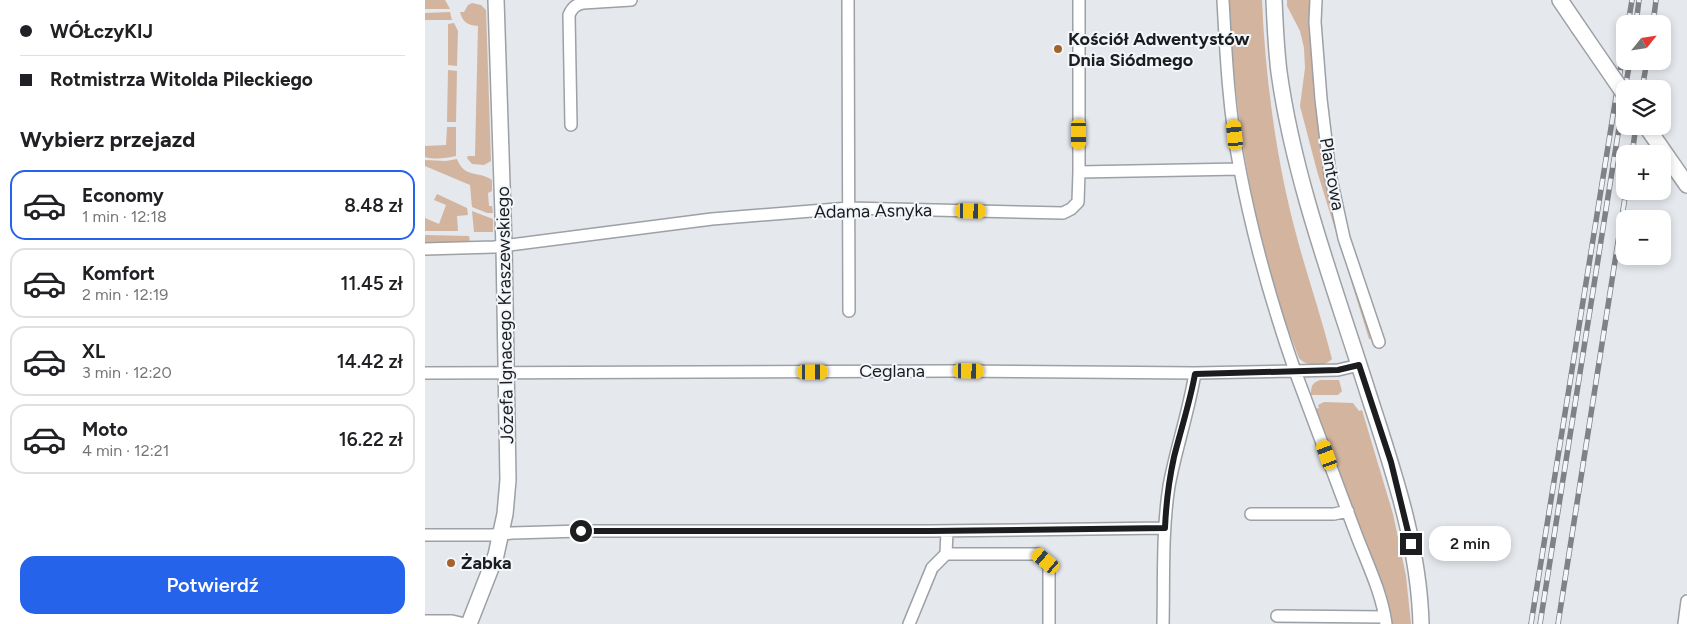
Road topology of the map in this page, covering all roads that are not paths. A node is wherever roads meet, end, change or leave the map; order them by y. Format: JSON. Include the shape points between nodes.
{"nodes":[{"id":1,"x":495,"y":0,"type":"edge"},
{"id":2,"x":631,"y":0,"type":"edge"},
{"id":3,"x":848,"y":0,"type":"edge"},
{"id":4,"x":1079,"y":0,"type":"edge"},
{"id":5,"x":1223,"y":0,"type":"edge"},
{"id":6,"x":1274,"y":0,"type":"edge"},
{"id":7,"x":1316,"y":0,"type":"edge"},
{"id":8,"x":1560,"y":0,"type":"edge"},
{"id":9,"x":1616,"y":82,"type":"edge"},
{"id":10,"x":571,"y":125,"type":"dead end"},
{"id":11,"x":1652,"y":135,"type":"edge"},
{"id":12,"x":1239,"y":169,"type":"junction"},
{"id":13,"x":1079,"y":172,"type":"junction"},
{"id":14,"x":1687,"y":185,"type":"edge"},
{"id":15,"x":849,"y":208,"type":"junction"},
{"id":16,"x":504,"y":246,"type":"junction"},
{"id":17,"x":425,"y":249,"type":"edge"},
{"id":18,"x":849,"y":311,"type":"dead end"},
{"id":19,"x":1379,"y":342,"type":"dead end"},
{"id":20,"x":1359,"y":365,"type":"junction"},
{"id":21,"x":1296,"y":372,"type":"junction"},
{"id":22,"x":425,"y":373,"type":"edge"},
{"id":23,"x":507,"y":373,"type":"junction"},
{"id":24,"x":1195,"y":374,"type":"junction"},
{"id":25,"x":1348,"y":511,"type":"junction"},
{"id":26,"x":1251,"y":514,"type":"dead end"},
{"id":27,"x":1165,"y":528,"type":"junction"},
{"id":28,"x":947,"y":531,"type":"junction"},
{"id":29,"x":502,"y":534,"type":"junction"},
{"id":30,"x":425,"y":535,"type":"edge"},
{"id":31,"x":946,"y":554,"type":"junction"},
{"id":32,"x":1687,"y":601,"type":"edge"},
{"id":33,"x":1277,"y":616,"type":"dead end"},
{"id":34,"x":1385,"y":620,"type":"edge"},
{"id":35,"x":425,"y":621,"type":"edge"},
{"id":36,"x":467,"y":624,"type":"edge"},
{"id":37,"x":909,"y":624,"type":"edge"},
{"id":38,"x":1049,"y":624,"type":"edge"},
{"id":39,"x":1163,"y":624,"type":"edge"},
{"id":40,"x":1421,"y":624,"type":"edge"},
{"id":41,"x":1684,"y":624,"type":"edge"}],
"edges":[{"from":1,"to":16,"type":"main road","name":"Józefa Ignacego Kraszewskiego"},
{"from":2,"to":10,"type":"street","via":[[583,2],[577,4],[569,15]]},
{"from":3,"to":15,"type":"street"},
{"from":4,"to":13,"type":"street"},
{"from":5,"to":12,"type":"street"},
{"from":6,"to":20,"type":"main road","via":[[1279,73],[1299,173]]},
{"from":7,"to":19,"type":"street","name":"Plantowa","via":[[1321,99],[1330,174],[1345,238]]},
{"from":8,"to":9,"type":"main road","bridge":true},
{"from":11,"to":14,"type":"main road"},
{"from":12,"to":13,"type":"street"},
{"from":12,"to":21,"type":"street","via":[[1255,241]]},
{"from":13,"to":15,"type":"street","name":"Adama Asnyka","via":[[1078,202],[1063,213]]},
{"from":15,"to":16,"type":"street","name":"Adama Asnyka","via":[[712,219]]},
{"from":15,"to":18,"type":"street"},
{"from":16,"to":17,"type":"street","name":"Adama Asnyka"},
{"from":16,"to":23,"type":"main road","name":"Józefa Ignacego Kraszewskiego"},
{"from":20,"to":21,"type":"street","name":"Ceglana","via":[[1338,370]]},
{"from":20,"to":40,"type":"main road","via":[[1403,506],[1416,571]]},
{"from":21,"to":24,"type":"street","name":"Ceglana"},
{"from":21,"to":25,"type":"street"},
{"from":22,"to":23,"type":"street","name":"Ceglana"},
{"from":23,"to":24,"type":"street","name":"Ceglana","via":[[951,371]]},
{"from":23,"to":29,"type":"main road","name":"Józefa Ignacego Kraszewskiego","via":[[509,480]]},
{"from":24,"to":27,"type":"street","via":[[1174,459]]},
{"from":25,"to":26,"type":"street","via":[[1334,514]]},
{"from":25,"to":34,"type":"street"},
{"from":27,"to":28,"type":"street"},
{"from":27,"to":39,"type":"street"},
{"from":28,"to":29,"type":"street"},
{"from":28,"to":31,"type":"street"},
{"from":29,"to":30,"type":"street"},
{"from":29,"to":36,"type":"main road","name":"Józefa Ignacego Kraszewskiego"},
{"from":31,"to":37,"type":"street","via":[[932,568]]},
{"from":31,"to":38,"type":"street","via":[[1037,554],[1049,568]]},
{"from":32,"to":41,"type":"street"},
{"from":33,"to":34,"type":"street"},
{"from":35,"to":36,"type":"street","via":[[452,620]]}]}
